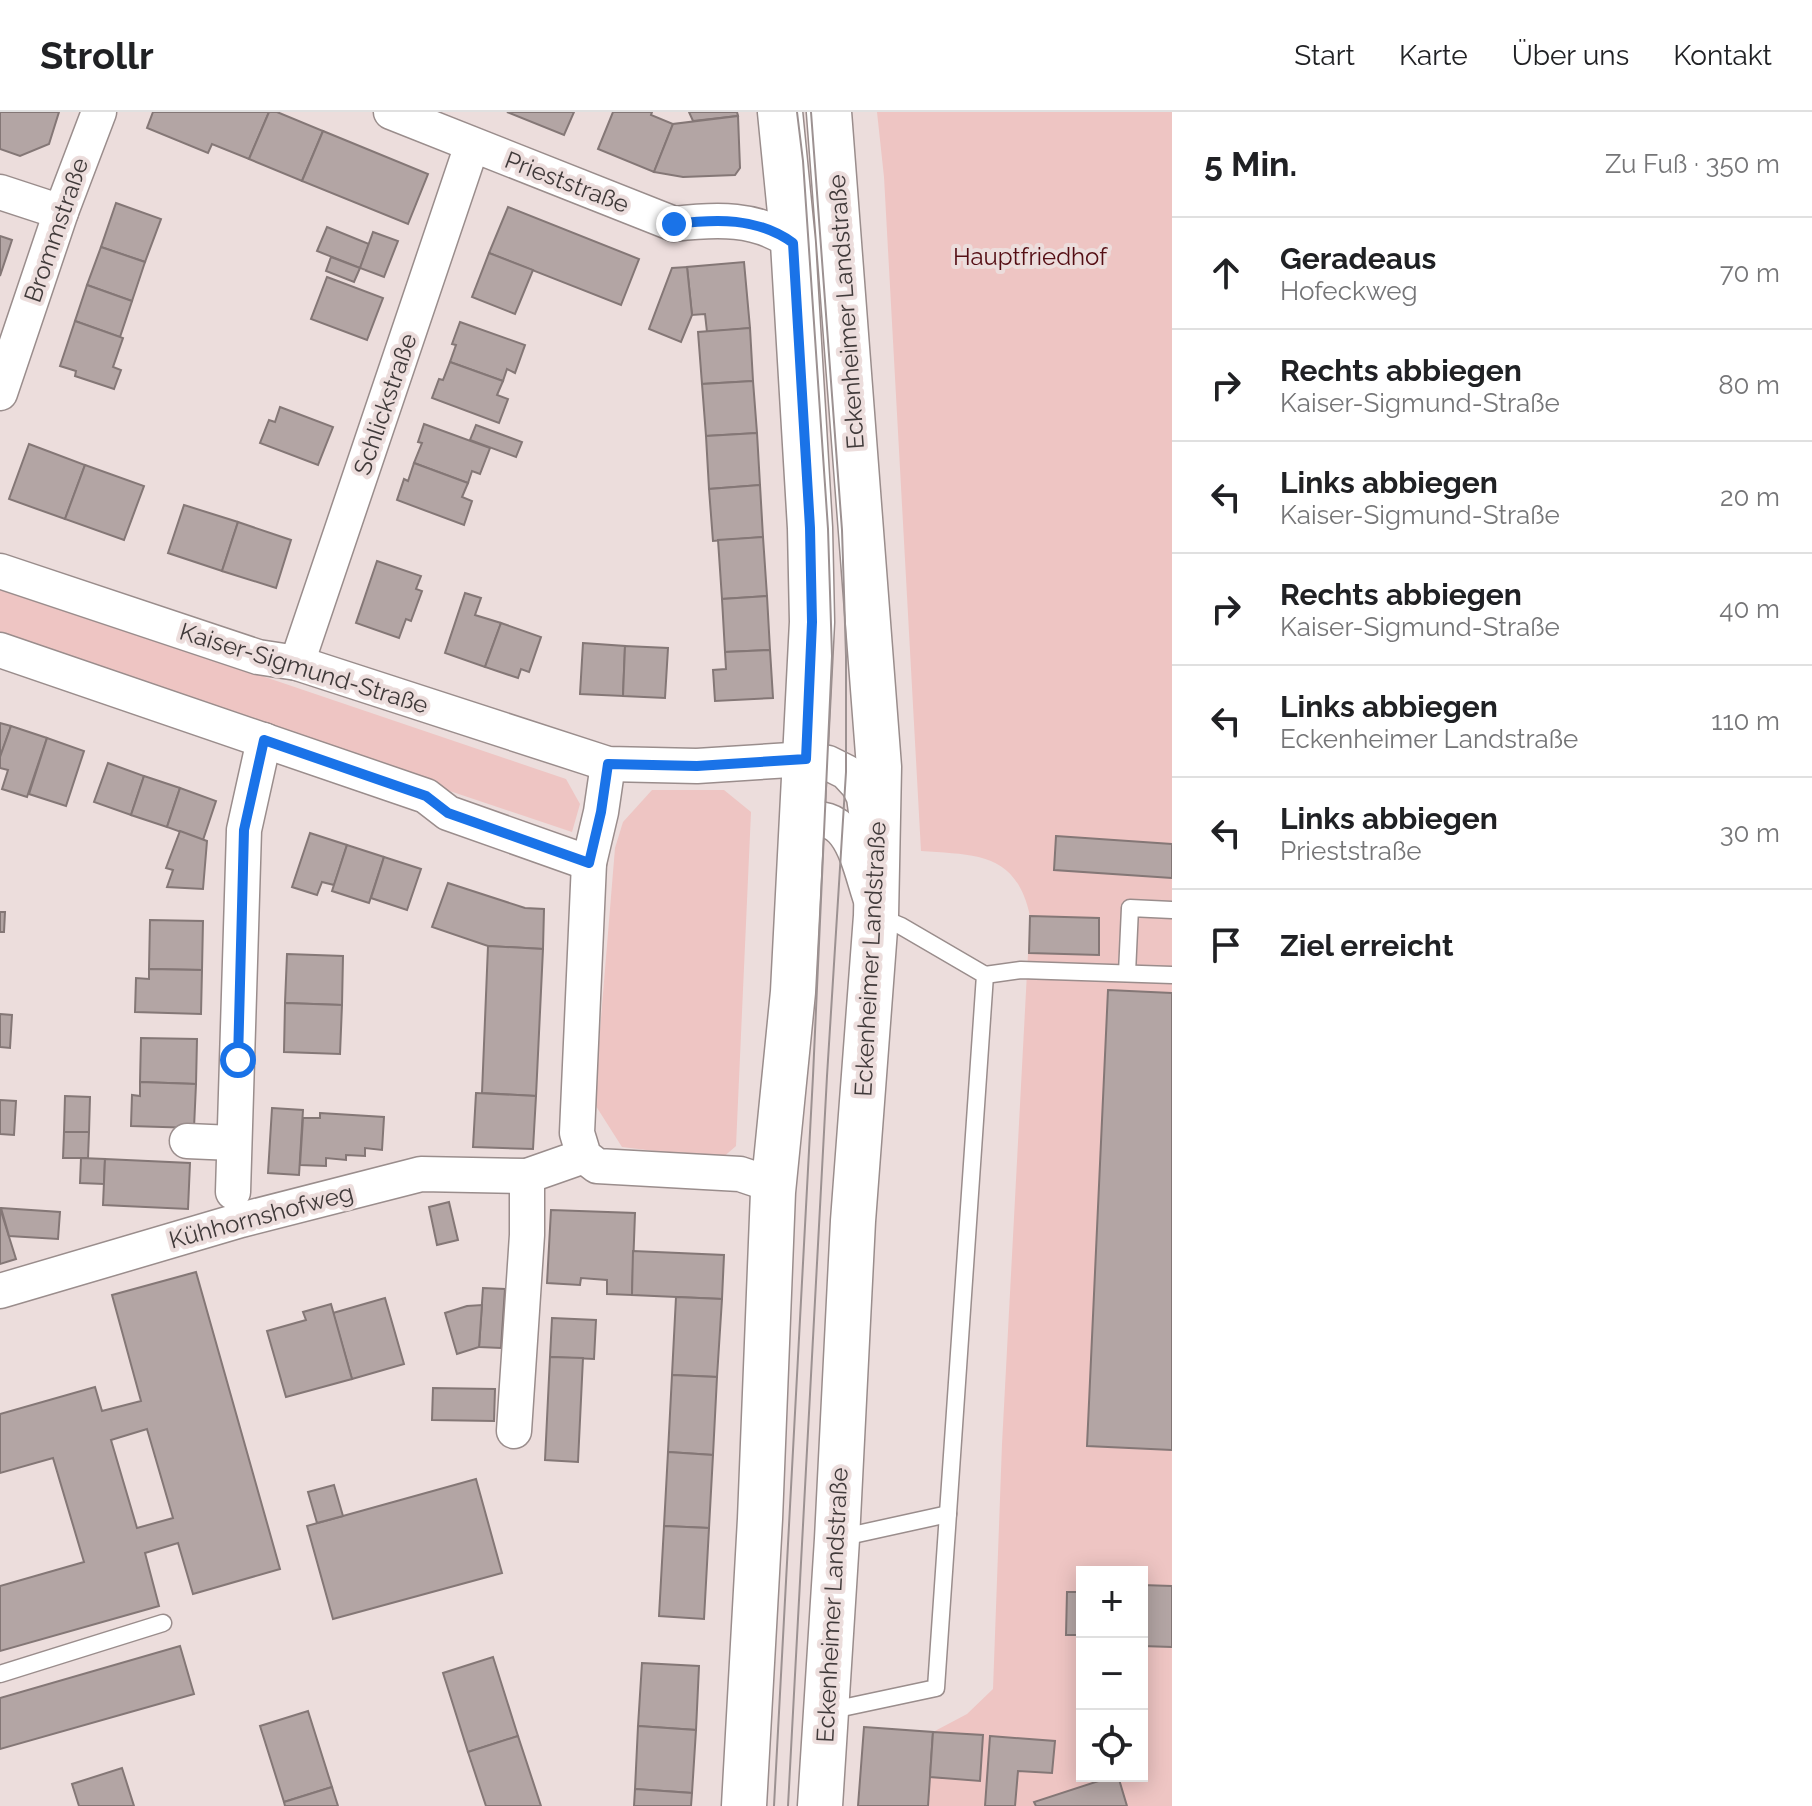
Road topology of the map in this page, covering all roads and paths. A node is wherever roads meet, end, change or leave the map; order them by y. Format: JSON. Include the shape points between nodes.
{"nodes":[{"id":1,"x":99,"y":112,"type":"edge"},
{"id":2,"x":391,"y":112,"type":"edge"},
{"id":3,"x":780,"y":112,"type":"edge"},
{"id":4,"x":829,"y":112,"type":"edge"},
{"id":5,"x":472,"y":145,"type":"junction"},
{"id":6,"x":0,"y":192,"type":"edge"},
{"id":7,"x":61,"y":212,"type":"junction"},
{"id":8,"x":793,"y":243,"type":"junction"},
{"id":9,"x":0,"y":393,"type":"edge"},
{"id":10,"x":0,"y":571,"type":"edge"},
{"id":11,"x":0,"y":650,"type":"edge"},
{"id":12,"x":297,"y":663,"type":"junction"},
{"id":13,"x":264,"y":740,"type":"junction"},
{"id":14,"x":806,"y":759,"type":"junction"},
{"id":15,"x":608,"y":764,"type":"junction"},
{"id":16,"x":801,"y":822,"type":"junction"},
{"id":17,"x":589,"y":863,"type":"junction"},
{"id":18,"x":873,"y":905,"type":"junction"},
{"id":19,"x":1172,"y":910,"type":"edge"},
{"id":20,"x":1127,"y":973,"type":"junction"},
{"id":21,"x":985,"y":975,"type":"junction"},
{"id":22,"x":1172,"y":975,"type":"edge"},
{"id":23,"x":187,"y":1141,"type":"dead end"},
{"id":24,"x":233,"y":1143,"type":"junction"},
{"id":25,"x":584,"y":1156,"type":"junction"},
{"id":26,"x":527,"y":1176,"type":"junction"},
{"id":27,"x":233,"y":1192,"type":"dead end"},
{"id":28,"x":773,"y":1192,"type":"junction"},
{"id":29,"x":0,"y":1291,"type":"edge"},
{"id":30,"x":514,"y":1431,"type":"dead end"},
{"id":31,"x":948,"y":1514,"type":"junction"},
{"id":32,"x":837,"y":1539,"type":"junction"},
{"id":33,"x":163,"y":1623,"type":"dead end"},
{"id":34,"x":0,"y":1674,"type":"edge"},
{"id":35,"x":826,"y":1711,"type":"junction"},
{"id":36,"x":744,"y":1806,"type":"edge"},
{"id":37,"x":820,"y":1806,"type":"edge"}],
"edges":[{"from":1,"to":7,"type":"street","name":"Brommstraße"},
{"from":2,"to":5,"type":"street","name":"Prieststraße"},
{"from":3,"to":8,"type":"main road","name":"Eckenheimer Landstraße"},
{"from":4,"to":18,"type":"main road","name":"Eckenheimer Landstraße","via":[[879,767]]},
{"from":5,"to":8,"type":"street","name":"Prieststraße","via":[[674,224],[717,219],[755,225]]},
{"from":5,"to":12,"type":"street","name":"Schlickstraße"},
{"from":6,"to":7,"type":"street"},
{"from":7,"to":9,"type":"street","name":"Brommstraße"},
{"from":8,"to":14,"type":"main road","name":"Eckenheimer Landstraße","via":[[812,622]]},
{"from":10,"to":12,"type":"street","name":"Kaiser-Sigmund-Straße","via":[[258,657]]},
{"from":11,"to":13,"type":"street"},
{"from":12,"to":15,"type":"street","name":"Kaiser-Sigmund-Straße"},
{"from":13,"to":17,"type":"street","via":[[426,796],[448,813]]},
{"from":13,"to":24,"type":"street","via":[[244,830]]},
{"from":14,"to":15,"type":"street","name":"Kaiser-Sigmund-Straße","via":[[697,766]]},
{"from":14,"to":16,"type":"main road","name":"Eckenheimer Landstraße"},
{"from":14,"to":18,"type":"street","via":[[846,772],[864,797]]},
{"from":15,"to":17,"type":"street"},
{"from":16,"to":18,"type":"street","via":[[823,819],[841,826]]},
{"from":16,"to":28,"type":"main road","name":"Eckenheimer Landstraße","via":[[793,992]]},
{"from":17,"to":25,"type":"street","via":[[577,1133]]},
{"from":18,"to":21,"type":"lane"},
{"from":18,"to":32,"type":"main road","name":"Eckenheimer Landstraße"},
{"from":19,"to":20,"type":"lane","via":[[1130,908]]},
{"from":20,"to":21,"type":"lane","via":[[1021,970]]},
{"from":20,"to":22,"type":"lane"},
{"from":21,"to":31,"type":"lane"},
{"from":23,"to":24,"type":"street"},
{"from":24,"to":27,"type":"street"},
{"from":25,"to":26,"type":"street","name":"Kühhornshofweg"},
{"from":25,"to":28,"type":"street","via":[[597,1166],[740,1174],[764,1182]]},
{"from":26,"to":29,"type":"street","name":"Kühhornshofweg","via":[[421,1174]]},
{"from":26,"to":30,"type":"street"},
{"from":28,"to":36,"type":"main road","name":"Eckenheimer Landstraße"},
{"from":31,"to":32,"type":"lane"},
{"from":31,"to":35,"type":"lane","via":[[936,1688]]},
{"from":32,"to":35,"type":"main road","name":"Eckenheimer Landstraße"},
{"from":33,"to":34,"type":"lane"},
{"from":35,"to":37,"type":"main road","name":"Eckenheimer Landstraße"}]}
